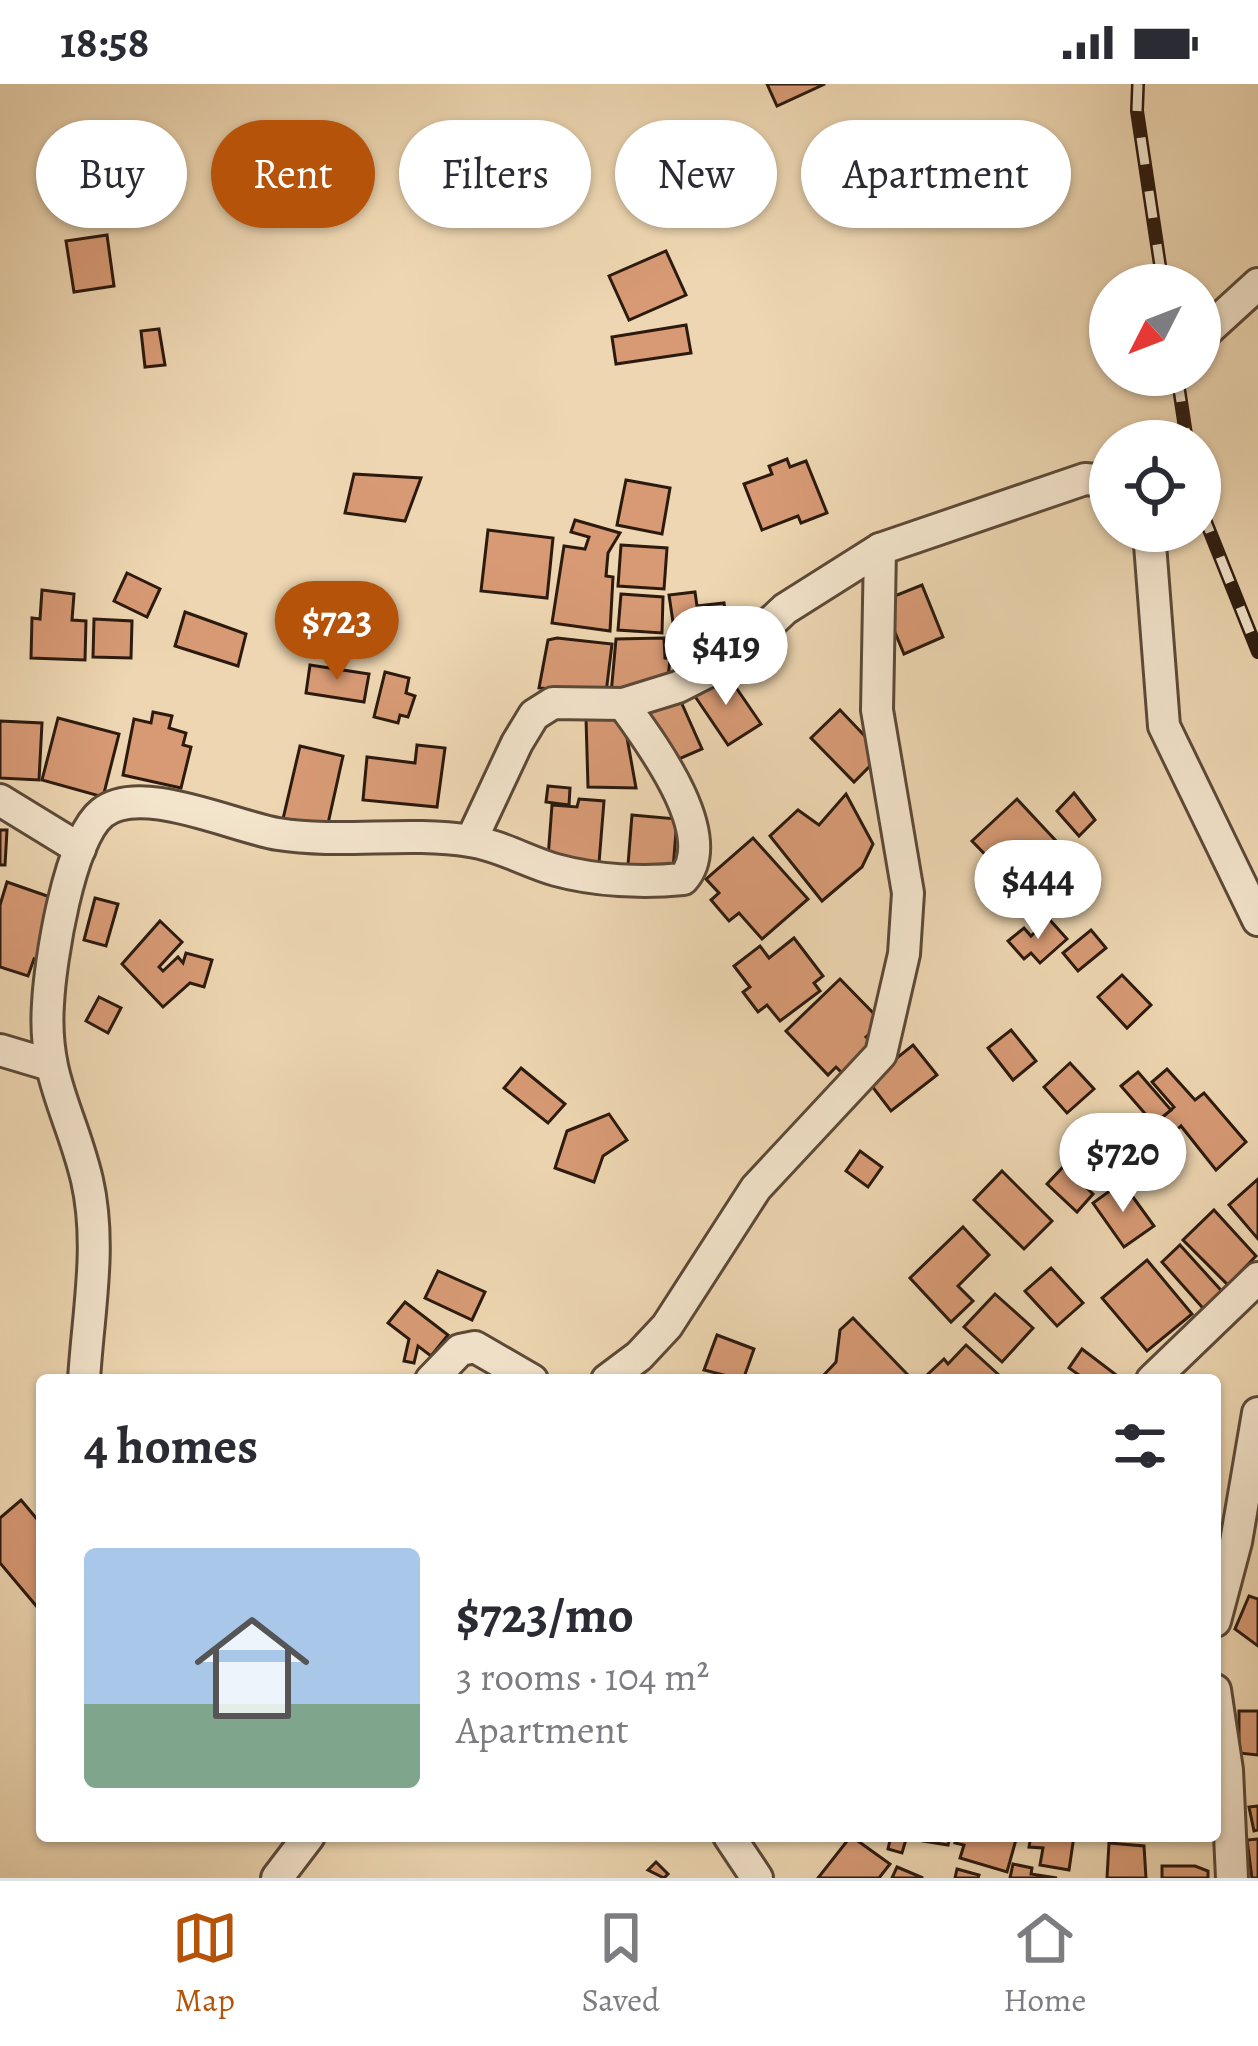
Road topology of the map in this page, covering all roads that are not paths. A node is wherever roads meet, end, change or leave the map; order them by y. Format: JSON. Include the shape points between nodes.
{"nodes":[{"id":1,"x":1258,"y":284,"type":"edge"},
{"id":2,"x":1221,"y":318,"type":"edge"},
{"id":3,"x":1089,"y":479,"type":"edge"},
{"id":4,"x":880,"y":549,"type":"junction"},
{"id":5,"x":1152,"y":552,"type":"edge"},
{"id":6,"x":623,"y":704,"type":"junction"},
{"id":7,"x":0,"y":800,"type":"edge"},
{"id":8,"x":472,"y":841,"type":"junction"},
{"id":9,"x":80,"y":849,"type":"junction"},
{"id":10,"x":1258,"y":920,"type":"edge"},
{"id":11,"x":0,"y":1050,"type":"edge"},
{"id":12,"x":47,"y":1064,"type":"junction"},
{"id":13,"x":1258,"y":1278,"type":"edge"},
{"id":14,"x":85,"y":1374,"type":"edge"},
{"id":15,"x":437,"y":1374,"type":"edge"},
{"id":16,"x":522,"y":1374,"type":"edge"},
{"id":17,"x":614,"y":1374,"type":"edge"},
{"id":18,"x":1158,"y":1374,"type":"edge"},
{"id":19,"x":1258,"y":1413,"type":"edge"},
{"id":20,"x":1221,"y":1598,"type":"edge"},
{"id":21,"x":1221,"y":1708,"type":"edge"},
{"id":22,"x":1242,"y":1771,"type":"edge"},
{"id":23,"x":305,"y":1842,"type":"edge"},
{"id":24,"x":733,"y":1842,"type":"edge"},
{"id":25,"x":277,"y":1878,"type":"edge"},
{"id":26,"x":757,"y":1878,"type":"edge"},
{"id":27,"x":1232,"y":1878,"type":"edge"}],
"edges":[{"from":1,"to":2,"type":"street"},
{"from":3,"to":4,"type":"street"},
{"from":4,"to":6,"type":"street","via":[[785,609],[731,659]]},
{"from":4,"to":17,"type":"street","via":[[877,710],[908,893],[904,954],[880,1054],[756,1188],[667,1326]]},
{"from":5,"to":10,"type":"street","via":[[1164,726]]},
{"from":6,"to":8,"type":"street","via":[[553,703],[534,715]]},
{"from":6,"to":8,"type":"street","via":[[698,832],[696,864],[683,879],[651,883],[560,871]]},
{"from":7,"to":9,"type":"street"},
{"from":8,"to":9,"type":"street","via":[[279,835],[167,805],[122,802],[92,823]]},
{"from":9,"to":12,"type":"street","via":[[48,1000]]},
{"from":11,"to":12,"type":"street"},
{"from":12,"to":14,"type":"street","via":[[92,1210]]},
{"from":13,"to":18,"type":"street"},
{"from":15,"to":16,"type":"street","via":[[460,1350],[475,1347]]},
{"from":19,"to":20,"type":"street"},
{"from":21,"to":22,"type":"street"},
{"from":22,"to":27,"type":"street"},
{"from":23,"to":25,"type":"street"},
{"from":24,"to":26,"type":"street"}]}
